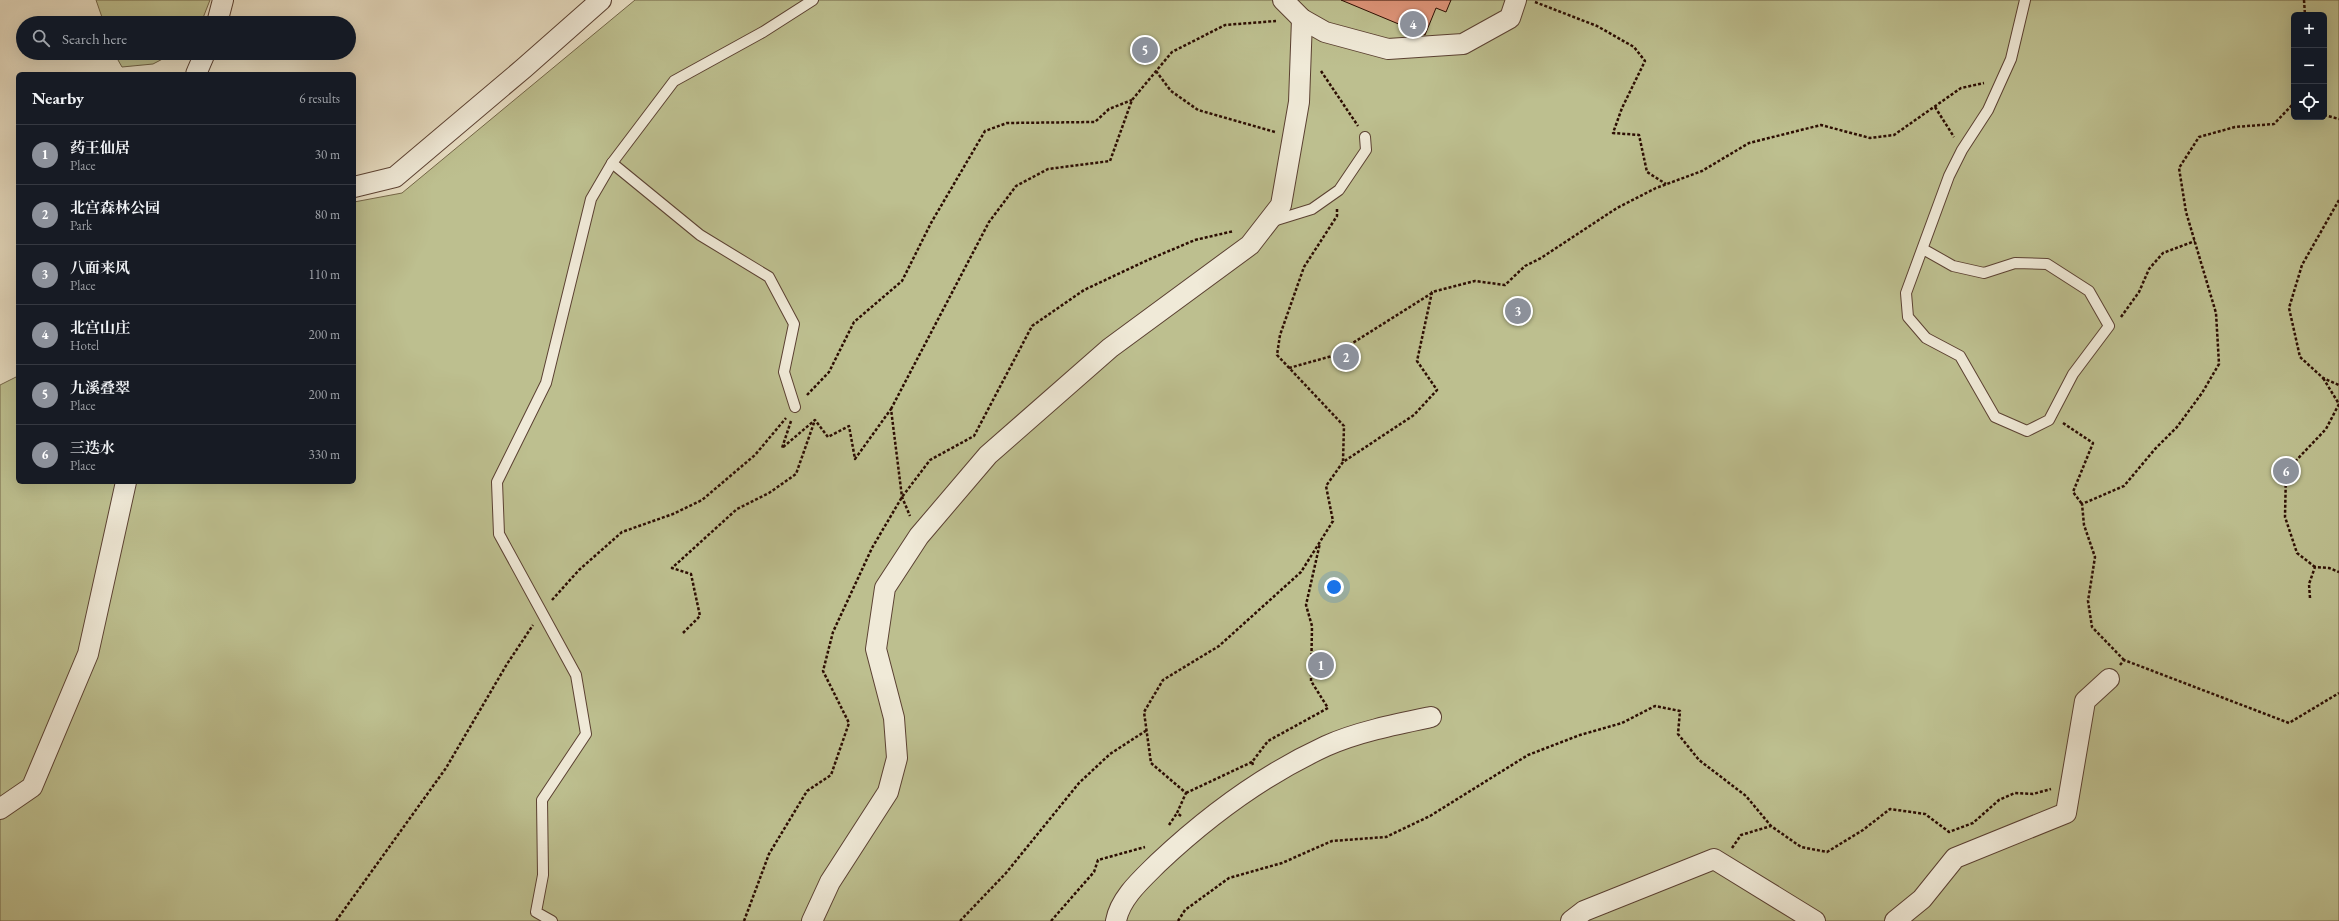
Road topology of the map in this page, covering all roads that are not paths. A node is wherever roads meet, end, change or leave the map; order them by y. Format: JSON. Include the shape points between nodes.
{"nodes":[{"id":1,"x":223,"y":0,"type":"edge"},
{"id":2,"x":601,"y":0,"type":"edge"},
{"id":3,"x":813,"y":0,"type":"edge"},
{"id":4,"x":1283,"y":0,"type":"edge"},
{"id":5,"x":1516,"y":0,"type":"edge"},
{"id":6,"x":2024,"y":0,"type":"edge"},
{"id":7,"x":219,"y":16,"type":"edge"},
{"id":8,"x":1302,"y":19,"type":"junction"},
{"id":9,"x":202,"y":60,"type":"edge"},
{"id":10,"x":197,"y":72,"type":"edge"},
{"id":11,"x":1365,"y":137,"type":"road end"},
{"id":12,"x":612,"y":163,"type":"junction"},
{"id":13,"x":356,"y":186,"type":"edge"},
{"id":14,"x":1266,"y":224,"type":"junction"},
{"id":15,"x":1922,"y":249,"type":"junction"},
{"id":16,"x":795,"y":407,"type":"road end"},
{"id":17,"x":126,"y":484,"type":"edge"},
{"id":18,"x":2109,"y":679,"type":"road end"},
{"id":19,"x":1431,"y":717,"type":"dead end"},
{"id":20,"x":0,"y":809,"type":"edge"},
{"id":21,"x":552,"y":921,"type":"edge"},
{"id":22,"x":812,"y":921,"type":"edge"},
{"id":23,"x":1116,"y":921,"type":"edge"},
{"id":24,"x":1572,"y":921,"type":"edge"},
{"id":25,"x":1815,"y":921,"type":"edge"},
{"id":26,"x":1895,"y":921,"type":"edge"}],
"edges":[{"from":1,"to":7,"type":"street"},
{"from":2,"to":13,"type":"street","via":[[395,177]]},
{"from":3,"to":12,"type":"lane","via":[[763,32],[674,81]]},
{"from":4,"to":8,"type":"street"},
{"from":5,"to":8,"type":"street","via":[[1510,18],[1463,44],[1388,49],[1326,32]]},
{"from":6,"to":15,"type":"lane","via":[[2011,59],[1988,110],[1962,150]]},
{"from":8,"to":14,"type":"street","via":[[1299,102],[1293,137],[1281,205]]},
{"from":9,"to":10,"type":"street"},
{"from":11,"to":14,"type":"lane","via":[[1366,150],[1339,190],[1312,209]]},
{"from":12,"to":16,"type":"lane","via":[[700,235],[769,277],[794,324],[784,372]]},
{"from":12,"to":21,"type":"lane","via":[[591,199],[546,384],[497,482],[500,534],[576,675],[586,734],[542,800],[543,875],[536,912]]},
{"from":14,"to":22,"type":"street","via":[[1250,245],[1110,348],[988,455],[919,536],[885,588],[876,649],[894,718],[897,758],[888,792],[830,882]]},
{"from":15,"to":15,"type":"lane","via":[[1906,293],[1908,317],[1926,338],[1960,356],[1995,417],[2027,431],[2049,420],[2073,374],[2109,326],[2089,290],[2047,264],[2015,263],[1984,273],[1953,266]]},
{"from":17,"to":20,"type":"street","via":[[88,654],[32,787]]},
{"from":18,"to":26,"type":"street","via":[[2085,701],[2066,813],[1955,858],[1922,899]]},
{"from":19,"to":23,"type":"street","via":[[1392,725],[1327,745],[1255,784],[1194,829],[1133,888]]},
{"from":24,"to":25,"type":"street","via":[[1584,911],[1714,859]]}]}
